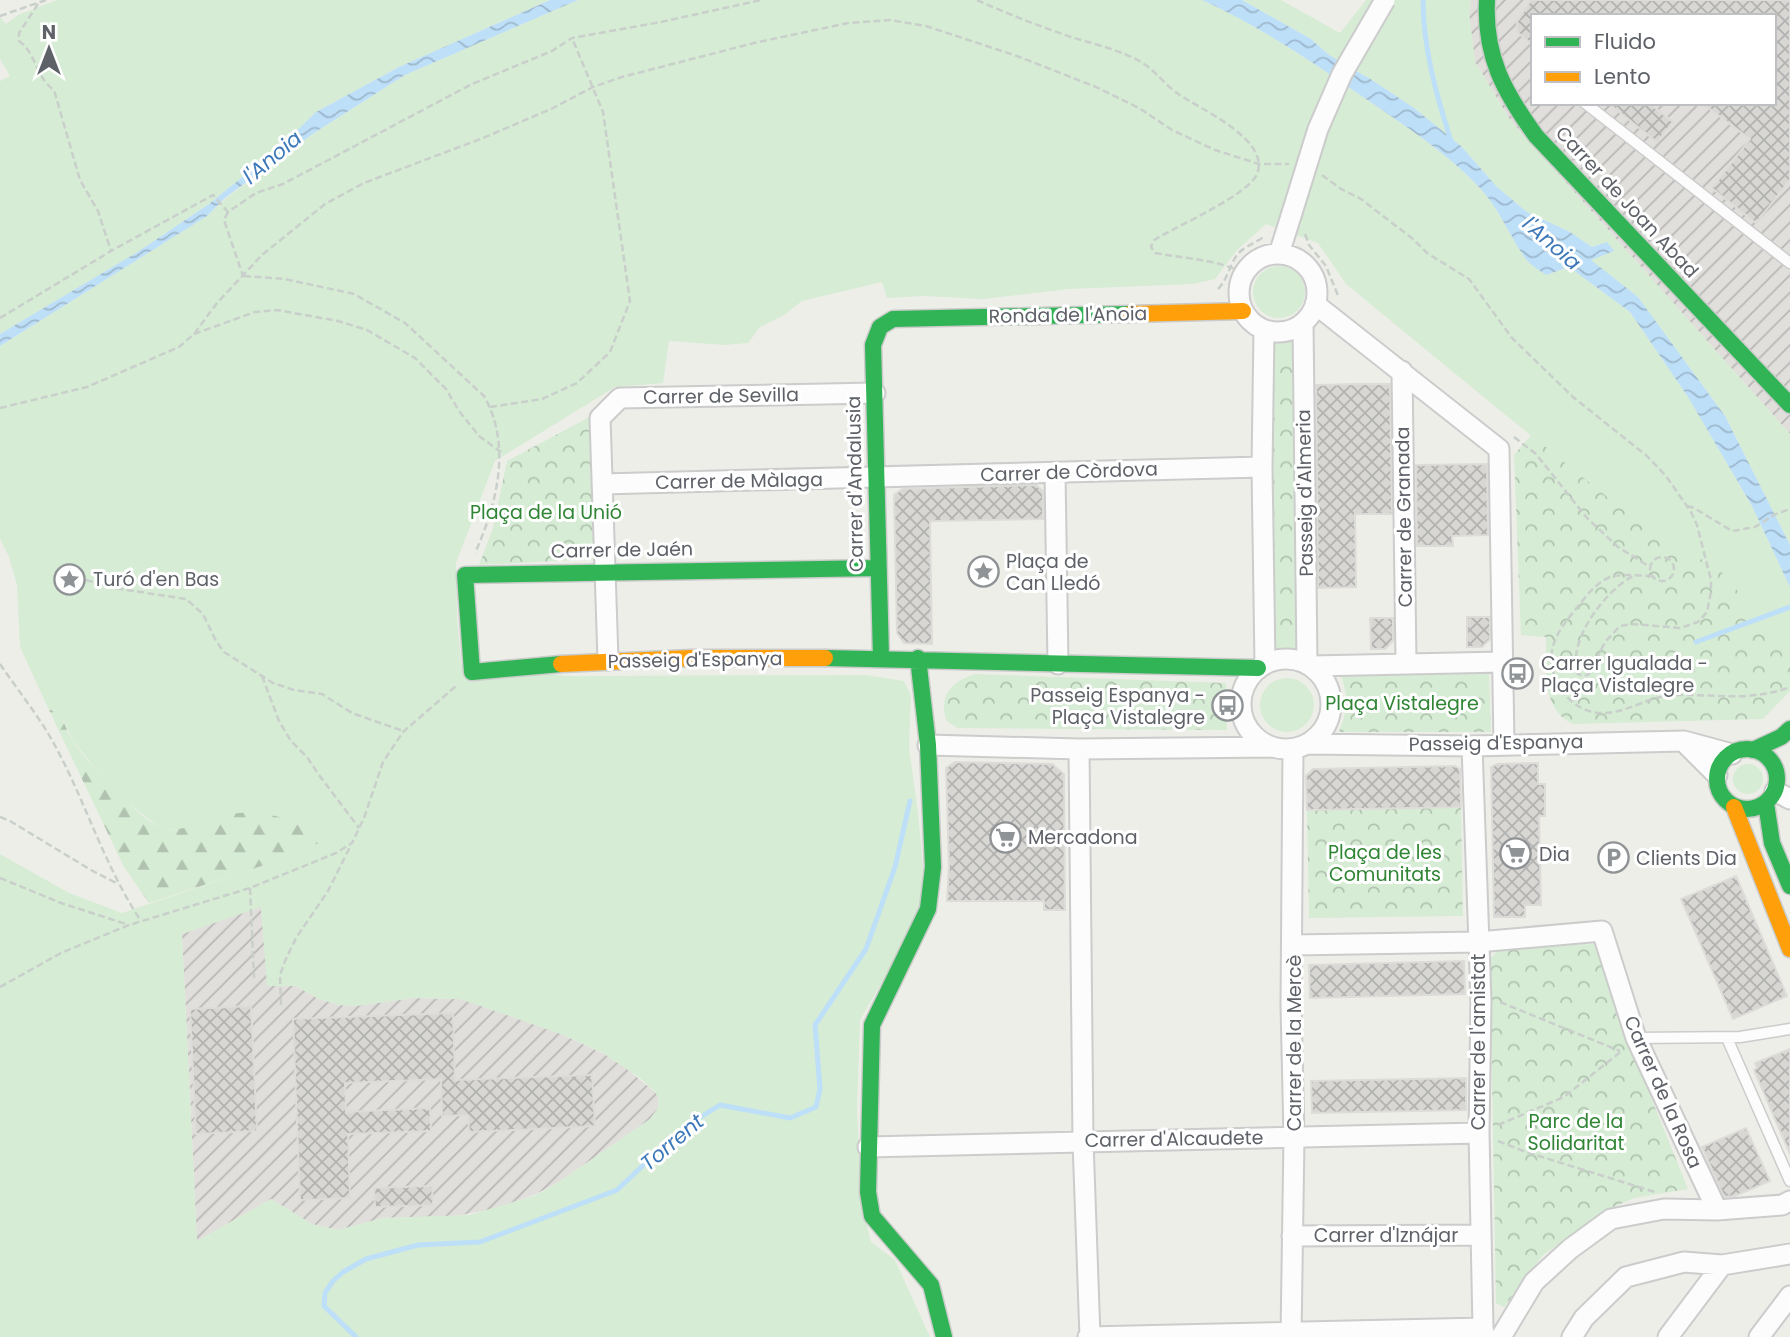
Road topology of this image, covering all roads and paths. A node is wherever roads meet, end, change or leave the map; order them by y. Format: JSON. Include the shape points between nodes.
{"nodes":[{"id":1,"x":46,"y":0,"type":"edge"},
{"id":2,"x":761,"y":0,"type":"edge"},
{"id":3,"x":977,"y":0,"type":"edge"},
{"id":4,"x":1385,"y":0,"type":"edge"},
{"id":5,"x":1487,"y":0,"type":"edge"},
{"id":6,"x":38,"y":4,"type":"junction"},
{"id":7,"x":0,"y":16,"type":"edge"},
{"id":8,"x":572,"y":38,"type":"junction"},
{"id":9,"x":593,"y":87,"type":"junction"},
{"id":10,"x":1587,"y":105,"type":"edge"},
{"id":11,"x":1259,"y":164,"type":"junction"},
{"id":12,"x":1306,"y":168,"type":"junction"},
{"id":13,"x":227,"y":210,"type":"junction"},
{"id":14,"x":111,"y":251,"type":"junction"},
{"id":15,"x":1279,"y":254,"type":"junction"},
{"id":16,"x":1790,"y":263,"type":"edge"},
{"id":17,"x":1244,"y":273,"type":"junction"},
{"id":18,"x":243,"y":276,"type":"junction"},
{"id":19,"x":1315,"y":303,"type":"junction"},
{"id":20,"x":1243,"y":311,"type":"junction"},
{"id":21,"x":0,"y":318,"type":"edge"},
{"id":22,"x":893,"y":319,"type":"joint"},
{"id":23,"x":1303,"y":323,"type":"junction"},
{"id":24,"x":1264,"y":330,"type":"junction"},
{"id":25,"x":194,"y":334,"type":"junction"},
{"id":26,"x":1402,"y":372,"type":"junction"},
{"id":27,"x":875,"y":393,"type":"junction"},
{"id":28,"x":1790,"y":405,"type":"edge"},
{"id":29,"x":490,"y":407,"type":"junction"},
{"id":30,"x":0,"y":408,"type":"edge"},
{"id":31,"x":501,"y":452,"type":"junction"},
{"id":32,"x":1262,"y":467,"type":"junction"},
{"id":33,"x":1055,"y":472,"type":"junction"},
{"id":34,"x":876,"y":478,"type":"junction"},
{"id":35,"x":601,"y":484,"type":"junction"},
{"id":36,"x":1687,"y":506,"type":"junction"},
{"id":37,"x":1790,"y":509,"type":"edge"},
{"id":38,"x":878,"y":568,"type":"junction"},
{"id":39,"x":605,"y":571,"type":"junction"},
{"id":40,"x":465,"y":575,"type":"junction"},
{"id":41,"x":1633,"y":576,"type":"junction"},
{"id":42,"x":1652,"y":576,"type":"junction"},
{"id":43,"x":86,"y":580,"type":"dead end"},
{"id":44,"x":881,"y":657,"type":"junction"},
{"id":45,"x":918,"y":658,"type":"junction"},
{"id":46,"x":608,"y":660,"type":"junction"},
{"id":47,"x":1503,"y":662,"type":"junction"},
{"id":48,"x":1406,"y":663,"type":"junction"},
{"id":49,"x":0,"y":664,"type":"edge"},
{"id":50,"x":1058,"y":664,"type":"junction"},
{"id":51,"x":1309,"y":665,"type":"junction"},
{"id":52,"x":1261,"y":666,"type":"junction"},
{"id":53,"x":472,"y":672,"type":"junction"},
{"id":54,"x":261,"y":676,"type":"junction"},
{"id":55,"x":1790,"y":687,"type":"edge"},
{"id":56,"x":1790,"y":729,"type":"edge"},
{"id":57,"x":403,"y":732,"type":"junction"},
{"id":58,"x":1790,"y":738,"type":"edge"},
{"id":59,"x":1684,"y":741,"type":"junction"},
{"id":60,"x":1504,"y":744,"type":"junction"},
{"id":61,"x":928,"y":746,"type":"junction"},
{"id":62,"x":1472,"y":746,"type":"junction"},
{"id":63,"x":1272,"y":747,"type":"junction"},
{"id":64,"x":1301,"y":747,"type":"junction"},
{"id":65,"x":1079,"y":748,"type":"junction"},
{"id":66,"x":1753,"y":750,"type":"junction"},
{"id":67,"x":1732,"y":754,"type":"junction"},
{"id":68,"x":1776,"y":770,"type":"junction"},
{"id":69,"x":1717,"y":775,"type":"junction"},
{"id":70,"x":1777,"y":798,"type":"edge"},
{"id":71,"x":1734,"y":807,"type":"junction"},
{"id":72,"x":0,"y":817,"type":"edge"},
{"id":73,"x":359,"y":828,"type":"junction"},
{"id":74,"x":352,"y":842,"type":"junction"},
{"id":75,"x":0,"y":878,"type":"edge"},
{"id":76,"x":118,"y":884,"type":"junction"},
{"id":77,"x":1790,"y":886,"type":"edge"},
{"id":78,"x":250,"y":888,"type":"junction"},
{"id":79,"x":141,"y":921,"type":"junction"},
{"id":80,"x":129,"y":925,"type":"junction"},
{"id":81,"x":1478,"y":942,"type":"junction"},
{"id":82,"x":1293,"y":945,"type":"junction"},
{"id":83,"x":1790,"y":949,"type":"edge"},
{"id":84,"x":254,"y":978,"type":"dead end"},
{"id":85,"x":0,"y":986,"type":"edge"},
{"id":86,"x":1480,"y":994,"type":"junction"},
{"id":87,"x":281,"y":1005,"type":"dead end"},
{"id":88,"x":1790,"y":1029,"type":"edge"},
{"id":89,"x":1636,"y":1038,"type":"junction"},
{"id":90,"x":1727,"y":1038,"type":"junction"},
{"id":91,"x":1620,"y":1051,"type":"junction"},
{"id":92,"x":1479,"y":1133,"type":"junction"},
{"id":93,"x":1294,"y":1138,"type":"junction"},
{"id":94,"x":1083,"y":1141,"type":"junction"},
{"id":95,"x":868,"y":1147,"type":"junction"},
{"id":96,"x":1790,"y":1181,"type":"edge"},
{"id":97,"x":1664,"y":1196,"type":"dead end"},
{"id":98,"x":1790,"y":1201,"type":"edge"},
{"id":99,"x":1717,"y":1210,"type":"junction"},
{"id":100,"x":1481,"y":1235,"type":"junction"},
{"id":101,"x":1292,"y":1236,"type":"junction"},
{"id":102,"x":1790,"y":1254,"type":"edge"},
{"id":103,"x":1722,"y":1265,"type":"junction"},
{"id":104,"x":1790,"y":1296,"type":"edge"},
{"id":105,"x":1484,"y":1332,"type":"edge"},
{"id":106,"x":1291,"y":1335,"type":"edge"},
{"id":107,"x":944,"y":1337,"type":"edge"},
{"id":108,"x":1089,"y":1337,"type":"edge"},
{"id":109,"x":1501,"y":1337,"type":"edge"},
{"id":110,"x":1572,"y":1337,"type":"edge"},
{"id":111,"x":1668,"y":1337,"type":"edge"},
{"id":112,"x":1759,"y":1337,"type":"edge"}],
"edges":[{"from":1,"to":6,"type":"path"},
{"from":2,"to":8,"type":"path"},
{"from":3,"to":11,"type":"path","via":[[1141,62],[1174,91],[1241,135]]},
{"from":4,"to":12,"type":"street","bridge":true,"via":[[1342,74]]},
{"from":5,"to":28,"type":"street","name":"Carrer de Joan Abad","via":[[1487,42],[1493,64],[1536,136]]},
{"from":6,"to":7,"type":"path"},
{"from":6,"to":14,"type":"path","via":[[19,33],[19,41],[27,47],[45,84],[54,90],[80,180],[98,211]]},
{"from":8,"to":9,"type":"path"},
{"from":8,"to":13,"type":"path"},
{"from":9,"to":11,"type":"path","via":[[754,43],[848,23],[890,20],[926,26],[1037,64],[1115,96],[1215,150]]},
{"from":9,"to":18,"type":"path","via":[[527,120],[345,192],[293,228]]},
{"from":9,"to":29,"type":"path","via":[[603,112],[630,301],[610,352],[577,383],[542,400]]},
{"from":10,"to":16,"type":"lane","name":"Carrer de Joan Abad"},
{"from":11,"to":12,"type":"path"},
{"from":11,"to":17,"type":"path","via":[[1249,184],[1153,241],[1152,247],[1155,253],[1193,257]]},
{"from":12,"to":15,"type":"street","bridge":true},
{"from":12,"to":36,"type":"path","via":[[1361,199],[1427,253],[1469,279],[1512,338],[1573,397],[1647,456]]},
{"from":13,"to":14,"type":"path","via":[[213,195]]},
{"from":13,"to":18,"type":"path","via":[[224,220]]},
{"from":14,"to":21,"type":"path"},
{"from":15,"to":17,"type":"street","via":[[1259,259]]},
{"from":15,"to":19,"type":"street","via":[[1291,256],[1309,270],[1317,292]]},
{"from":17,"to":20,"type":"street","via":[[1239,285]]},
{"from":18,"to":25,"type":"path"},
{"from":18,"to":29,"type":"path","via":[[285,279],[354,294],[405,323],[484,396]]},
{"from":19,"to":23,"type":"street"},
{"from":19,"to":26,"type":"street"},
{"from":20,"to":22,"type":"street","name":"Ronda de l'Anoia"},
{"from":20,"to":24,"type":"street"},
{"from":22,"to":27,"type":"street","name":"Carrer d'Andalusia","via":[[880,327],[873,345]]},
{"from":23,"to":24,"type":"street","via":[[1284,332]]},
{"from":23,"to":51,"type":"street","name":"Passeig d'Almeria"},
{"from":24,"to":32,"type":"street"},
{"from":25,"to":30,"type":"path","via":[[179,347],[87,387]]},
{"from":25,"to":31,"type":"path","via":[[255,312],[277,310],[367,330],[415,358],[446,389],[479,436]]},
{"from":26,"to":47,"type":"street","via":[[1499,449]]},
{"from":26,"to":48,"type":"street","name":"Carrer de Granada"},
{"from":27,"to":34,"type":"street","name":"Carrer d'Andalusia"},
{"from":27,"to":35,"type":"street","name":"Carrer de Sevilla","via":[[620,398],[600,418]]},
{"from":29,"to":31,"type":"path"},
{"from":31,"to":40,"type":"path","via":[[487,526]]},
{"from":32,"to":33,"type":"street","name":"Carrer de Còrdova"},
{"from":32,"to":52,"type":"street"},
{"from":33,"to":34,"type":"street","name":"Carrer de Còrdova"},
{"from":33,"to":50,"type":"street"},
{"from":34,"to":35,"type":"street","name":"Carrer de Màlaga"},
{"from":34,"to":38,"type":"street","name":"Carrer d'Andalusia"},
{"from":35,"to":39,"type":"street","name":"Carrer de Sevilla"},
{"from":36,"to":37,"type":"path","via":[[1732,531],[1755,527]]},
{"from":36,"to":41,"type":"path","via":[[1698,526],[1711,580],[1707,612],[1698,622],[1680,628],[1620,626],[1605,642],[1590,674],[1578,674],[1578,648],[1591,618],[1611,593]]},
{"from":38,"to":39,"type":"street","name":"Carrer de Jaén"},
{"from":38,"to":44,"type":"street","name":"Carrer d'Andalusia"},
{"from":39,"to":40,"type":"street","name":"Carrer de Jaén"},
{"from":39,"to":46,"type":"street","name":"Carrer de Sevilla"},
{"from":40,"to":53,"type":"street"},
{"from":41,"to":42,"type":"path"},
{"from":41,"to":55,"type":"path","via":[[1612,576],[1595,586],[1555,640],[1551,653],[1555,679],[1580,708],[1618,712],[1667,695],[1755,696]]},
{"from":42,"to":42,"type":"path","via":[[1669,579],[1674,571],[1672,561],[1656,558],[1650,566]]},
{"from":43,"to":54,"type":"path","via":[[186,599],[199,608],[224,652]]},
{"from":44,"to":45,"type":"street","name":"Passeig d'Espanya"},
{"from":44,"to":46,"type":"street","name":"Passeig d'Espanya"},
{"from":45,"to":50,"type":"street","name":"Passeig d'Espanya"},
{"from":45,"to":61,"type":"street"},
{"from":46,"to":53,"type":"street","name":"Passeig d'Espanya"},
{"from":47,"to":48,"type":"street","name":"Passeig d'Espanya"},
{"from":47,"to":60,"type":"street"},
{"from":48,"to":51,"type":"street","name":"Passeig d'Espanya"},
{"from":49,"to":76,"type":"path","via":[[52,740]]},
{"from":50,"to":52,"type":"street","name":"Passeig d'Espanya"},
{"from":51,"to":52,"type":"street","name":"Passeig d'Espanya","via":[[1286,659]]},
{"from":51,"to":64,"type":"street","via":[[1323,677],[1332,706],[1321,734]]},
{"from":52,"to":63,"type":"street","via":[[1249,678],[1241,705],[1249,731]]},
{"from":53,"to":57,"type":"path"},
{"from":54,"to":57,"type":"path","via":[[280,687],[323,694],[352,713]]},
{"from":54,"to":73,"type":"path","via":[[291,741]]},
{"from":56,"to":66,"type":"street"},
{"from":57,"to":73,"type":"path","via":[[383,762]]},
{"from":58,"to":68,"type":"street"},
{"from":59,"to":60,"type":"street","name":"Passeig d'Espanya"},
{"from":59,"to":67,"type":"street","name":"Passeig d'Espanya"},
{"from":59,"to":69,"type":"street"},
{"from":60,"to":62,"type":"street","name":"Passeig d'Espanya"},
{"from":61,"to":65,"type":"street","name":"Passeig d'Espanya"},
{"from":61,"to":95,"type":"street","via":[[933,867],[928,909],[872,1024]]},
{"from":62,"to":64,"type":"street","name":"Passeig d'Espanya"},
{"from":62,"to":81,"type":"street","name":"Carrer de l'amistat"},
{"from":63,"to":64,"type":"street","name":"Passeig d'Espanya"},
{"from":63,"to":65,"type":"street","name":"Passeig d'Espanya"},
{"from":64,"to":82,"type":"street","name":"Carrer de la Mercè","via":[[1291,818]]},
{"from":65,"to":94,"type":"street"},
{"from":66,"to":67,"type":"street"},
{"from":66,"to":68,"type":"street","via":[[1765,755]]},
{"from":67,"to":69,"type":"street"},
{"from":68,"to":70,"type":"street"},
{"from":69,"to":71,"type":"street","via":[[1721,793]]},
{"from":70,"to":71,"type":"street","via":[[1751,809]]},
{"from":70,"to":77,"type":"street","via":[[1772,843]]},
{"from":71,"to":83,"type":"street"},
{"from":72,"to":76,"type":"path"},
{"from":73,"to":74,"type":"path"},
{"from":74,"to":78,"type":"path"},
{"from":74,"to":87,"type":"path","via":[[285,961],[280,975]]},
{"from":75,"to":80,"type":"path"},
{"from":76,"to":79,"type":"path"},
{"from":78,"to":79,"type":"path"},
{"from":78,"to":84,"type":"path"},
{"from":79,"to":80,"type":"path"},
{"from":80,"to":85,"type":"path","via":[[61,953]]},
{"from":81,"to":82,"type":"street"},
{"from":81,"to":86,"type":"street","name":"Carrer de l'amistat"},
{"from":81,"to":89,"type":"street","name":"Carrer de la Rosa","via":[[1602,931]]},
{"from":82,"to":93,"type":"street","name":"Carrer de la Mercè"},
{"from":86,"to":91,"type":"path"},
{"from":86,"to":92,"type":"street","name":"Carrer de l'amistat"},
{"from":88,"to":90,"type":"lane"},
{"from":89,"to":90,"type":"lane"},
{"from":89,"to":91,"type":"path"},
{"from":89,"to":99,"type":"street","name":"Carrer de la Rosa"},
{"from":90,"to":96,"type":"lane"},
{"from":91,"to":92,"type":"path","via":[[1564,1097]]},
{"from":92,"to":93,"type":"street","name":"Carrer d'Alcaudete"},
{"from":92,"to":97,"type":"path"},
{"from":92,"to":100,"type":"street","name":"Carrer de l'amistat"},
{"from":93,"to":94,"type":"street","name":"Carrer d'Alcaudete"},
{"from":93,"to":101,"type":"street","name":"Carrer de la Mercè"},
{"from":94,"to":95,"type":"street","name":"Carrer d'Alcaudete"},
{"from":94,"to":108,"type":"street"},
{"from":95,"to":107,"type":"street","via":[[872,1216],[931,1285]]},
{"from":98,"to":99,"type":"street"},
{"from":99,"to":109,"type":"street","via":[[1664,1209],[1611,1219],[1534,1282]]},
{"from":100,"to":101,"type":"street","name":"Carrer d'Iznájar"},
{"from":100,"to":105,"type":"street","name":"Carrer de l'amistat"},
{"from":101,"to":106,"type":"street","name":"Carrer de la Mercè"},
{"from":102,"to":103,"type":"street"},
{"from":103,"to":110,"type":"street","via":[[1684,1262],[1626,1277],[1584,1318]]},
{"from":103,"to":111,"type":"street"},
{"from":104,"to":112,"type":"street"},
{"from":105,"to":106,"type":"street"},
{"from":106,"to":108,"type":"street"}]}
